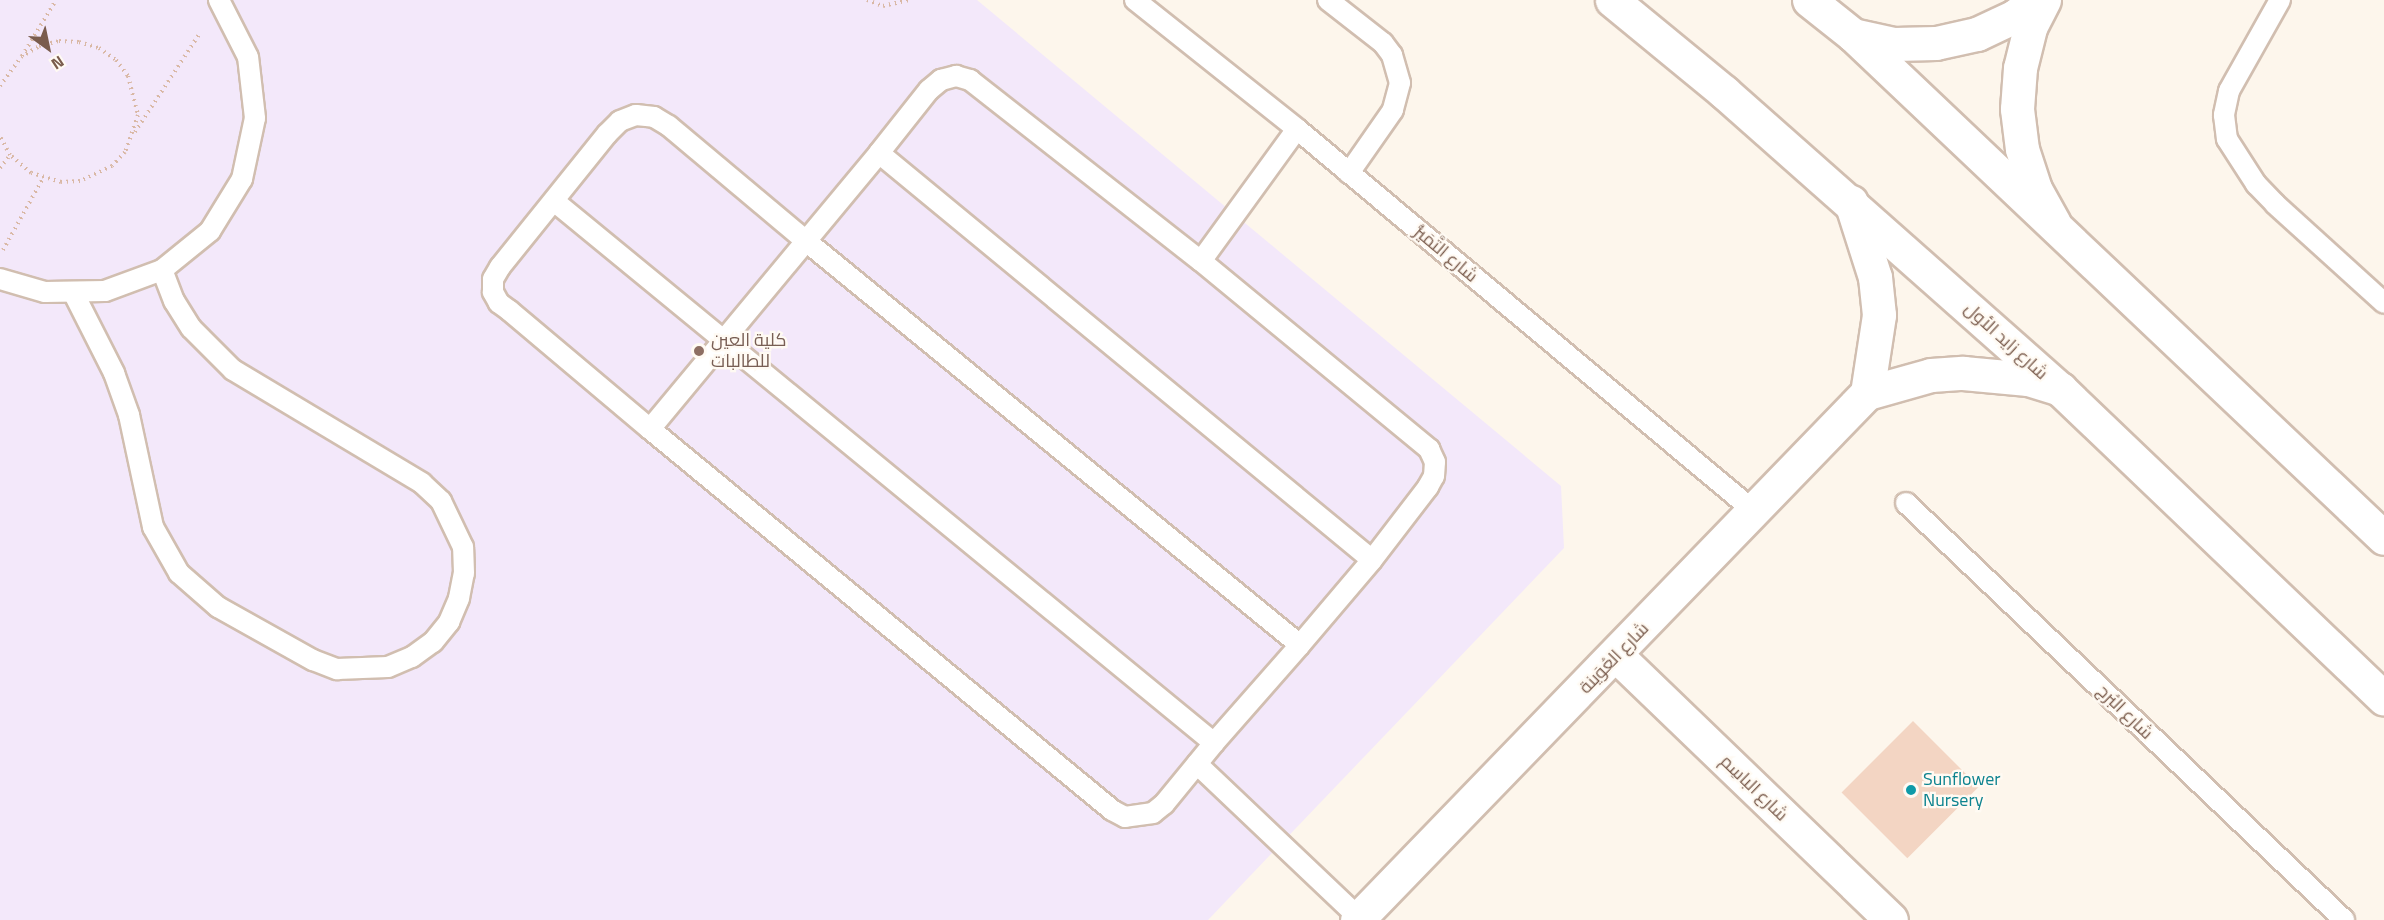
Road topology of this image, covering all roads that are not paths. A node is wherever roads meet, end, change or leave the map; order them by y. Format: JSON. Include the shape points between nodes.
{"nodes":[{"id":1,"x":1135,"y":0,"type":"edge"},
{"id":2,"x":1328,"y":0,"type":"edge"},
{"id":3,"x":1612,"y":0,"type":"edge"},
{"id":4,"x":1809,"y":0,"type":"edge"},
{"id":5,"x":2036,"y":0,"type":"edge"},
{"id":6,"x":2044,"y":0,"type":"edge"},
{"id":7,"x":2280,"y":0,"type":"edge"},
{"id":8,"x":220,"y":1,"type":"edge"},
{"id":9,"x":1853,"y":35,"type":"junction"},
{"id":10,"x":1296,"y":129,"type":"junction"},
{"id":11,"x":879,"y":153,"type":"junction"},
{"id":12,"x":1349,"y":173,"type":"junction"},
{"id":13,"x":554,"y":201,"type":"junction"},
{"id":14,"x":1851,"y":202,"type":"junction"},
{"id":15,"x":2055,"y":224,"type":"junction"},
{"id":16,"x":806,"y":241,"type":"junction"},
{"id":17,"x":1201,"y":261,"type":"junction"},
{"id":18,"x":162,"y":270,"type":"junction"},
{"id":19,"x":0,"y":279,"type":"edge"},
{"id":20,"x":75,"y":294,"type":"junction"},
{"id":21,"x":2384,"y":303,"type":"edge"},
{"id":22,"x":724,"y":340,"type":"junction"},
{"id":23,"x":2060,"y":389,"type":"junction"},
{"id":24,"x":1867,"y":393,"type":"junction"},
{"id":25,"x":650,"y":429,"type":"junction"},
{"id":26,"x":1906,"y":503,"type":"dead end"},
{"id":27,"x":1755,"y":512,"type":"junction"},
{"id":28,"x":2384,"y":538,"type":"edge"},
{"id":29,"x":1372,"y":560,"type":"junction"},
{"id":30,"x":1300,"y":645,"type":"junction"},
{"id":31,"x":1617,"y":656,"type":"junction"},
{"id":32,"x":2384,"y":699,"type":"edge"},
{"id":33,"x":1214,"y":743,"type":"junction"},
{"id":34,"x":1197,"y":764,"type":"junction"},
{"id":35,"x":1358,"y":919,"type":"edge"},
{"id":36,"x":1891,"y":920,"type":"edge"},
{"id":37,"x":2344,"y":920,"type":"edge"}],
"edges":[{"from":1,"to":10,"type":"lane","name":"شارع التَّمَيُّز"},
{"from":2,"to":12,"type":"lane","via":[[1383,44],[1392,55],[1400,82],[1393,111]]},
{"from":3,"to":14,"type":"street","name":"شارع زايد الأول"},
{"from":4,"to":9,"type":"street"},
{"from":5,"to":9,"type":"street","via":[[2015,16],[1977,34],[1936,43],[1894,44]]},
{"from":6,"to":15,"type":"street","via":[[2030,28],[2020,68],[2017,109],[2025,159],[2035,189]]},
{"from":7,"to":21,"type":"lane","via":[[2229,91],[2224,115],[2228,139],[2251,177],[2275,204]]},
{"from":8,"to":18,"type":"lane","via":[[248,57],[254,87],[251,149],[242,179],[222,214],[188,252]]},
{"from":9,"to":15,"type":"street"},
{"from":10,"to":12,"type":"lane","name":"شارع التَّمَيُّز"},
{"from":10,"to":17,"type":"lane"},
{"from":11,"to":16,"type":"lane"},
{"from":11,"to":17,"type":"lane","via":[[941,80],[956,76],[970,80]]},
{"from":11,"to":29,"type":"lane"},
{"from":12,"to":27,"type":"lane","name":"شارع التَّمَيُّز"},
{"from":13,"to":16,"type":"lane","via":[[620,121],[636,115],[654,117]]},
{"from":13,"to":22,"type":"lane"},
{"from":13,"to":25,"type":"lane","via":[[500,267],[493,279],[493,292],[499,303]]},
{"from":14,"to":23,"type":"street","name":"شارع زايد الأول"},
{"from":14,"to":24,"type":"street","name":"شارع العُوَينة","via":[[1866,238],[1877,296],[1876,355]]},
{"from":15,"to":28,"type":"street"},
{"from":16,"to":22,"type":"lane"},
{"from":16,"to":30,"type":"lane"},
{"from":17,"to":29,"type":"lane","via":[[1429,449],[1436,462],[1434,476]]},
{"from":18,"to":20,"type":"lane","via":[[134,283]]},
{"from":18,"to":20,"type":"lane","via":[[191,328],[233,370],[422,483],[441,501],[463,547],[463,581],[449,622],[433,642],[412,657],[388,668],[337,669],[313,660],[219,608],[179,573],[153,527],[129,415],[114,373]]},
{"from":19,"to":20,"type":"lane","via":[[45,292]]},
{"from":22,"to":25,"type":"lane"},
{"from":22,"to":33,"type":"lane"},
{"from":23,"to":24,"type":"street","via":[[2028,379],[1963,373],[1931,375]]},
{"from":23,"to":32,"type":"street","name":"شارع زايد الأول"},
{"from":24,"to":27,"type":"street","name":"شارع العُوَينة"},
{"from":25,"to":34,"type":"lane","via":[[1112,810],[1132,817],[1153,813]]},
{"from":26,"to":37,"type":"lane","name":"شارع البُرج"},
{"from":27,"to":31,"type":"street","name":"شارع العُوَينة"},
{"from":29,"to":30,"type":"lane"},
{"from":30,"to":33,"type":"lane"},
{"from":31,"to":35,"type":"street","name":"شارع العُوَينة"},
{"from":31,"to":36,"type":"street","name":"شارع الباسِم"},
{"from":33,"to":34,"type":"lane"},
{"from":34,"to":35,"type":"lane"}]}
